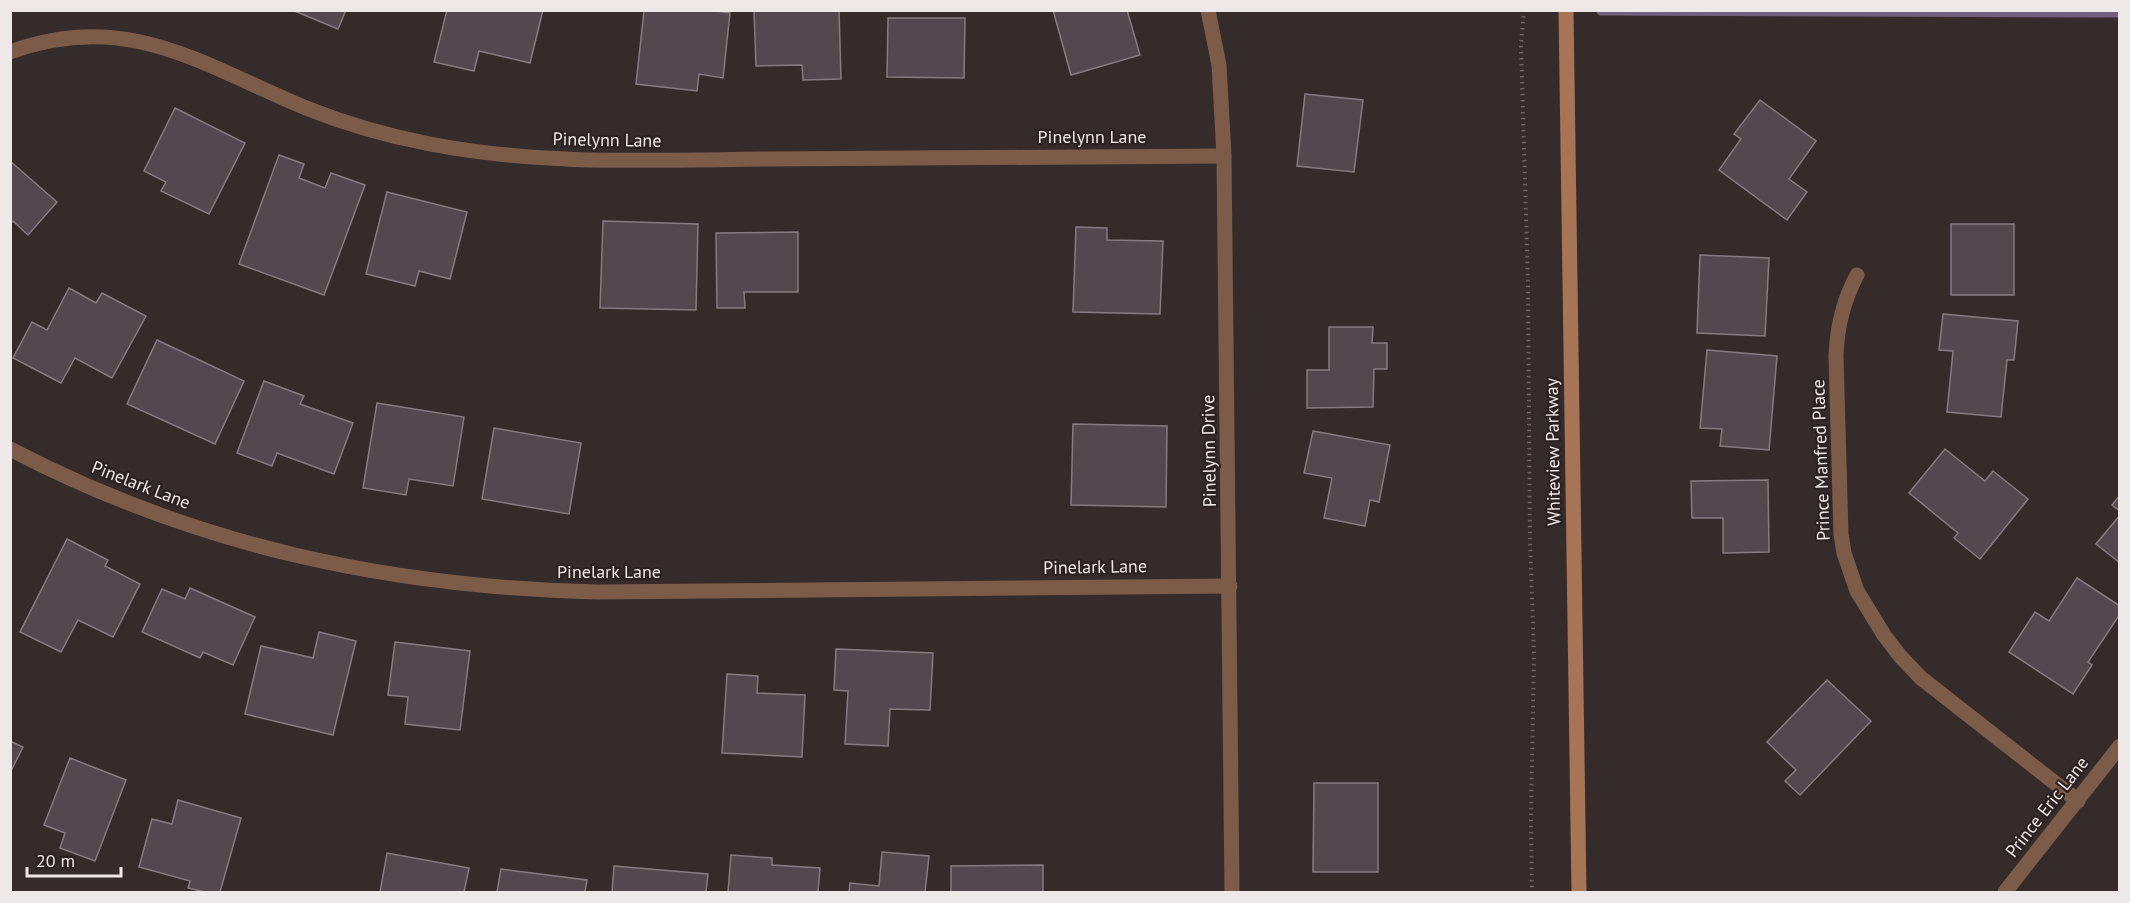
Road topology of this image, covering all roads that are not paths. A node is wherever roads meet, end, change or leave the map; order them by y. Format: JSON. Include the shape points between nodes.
{"nodes":[{"id":1,"x":1208,"y":10,"type":"edge"},
{"id":2,"x":1566,"y":10,"type":"edge"},
{"id":3,"x":10,"y":52,"type":"edge"},
{"id":4,"x":1224,"y":156,"type":"junction"},
{"id":5,"x":1857,"y":275,"type":"dead end"},
{"id":6,"x":10,"y":449,"type":"edge"},
{"id":7,"x":1230,"y":586,"type":"junction"},
{"id":8,"x":2120,"y":746,"type":"edge"},
{"id":9,"x":2078,"y":801,"type":"junction"},
{"id":10,"x":1232,"y":892,"type":"edge"},
{"id":11,"x":1579,"y":892,"type":"edge"},
{"id":12,"x":2005,"y":892,"type":"edge"}],
"edges":[{"from":1,"to":4,"type":"street","name":"Pinelynn Drive","via":[[1219,65]]},
{"from":2,"to":11,"type":"street","name":"Whiteview Parkway"},
{"from":3,"to":4,"type":"street","name":"Pinelynn Lane","via":[[86,37],[142,41],[370,130],[510,156],[626,160]]},
{"from":4,"to":7,"type":"street","name":"Pinelynn Drive"},
{"from":5,"to":9,"type":"street","name":"Prince Manfred Place","via":[[1843,304],[1836,356],[1841,534],[1857,591],[1884,636],[1921,678]]},
{"from":6,"to":7,"type":"street","name":"Pinelark Lane","via":[[135,505],[234,539],[363,571],[455,584],[597,592]]},
{"from":7,"to":10,"type":"street","name":"Pinelynn Drive"},
{"from":8,"to":9,"type":"street","name":"Prince Eric Lane"},
{"from":9,"to":12,"type":"street","name":"Prince Eric Lane"}]}
